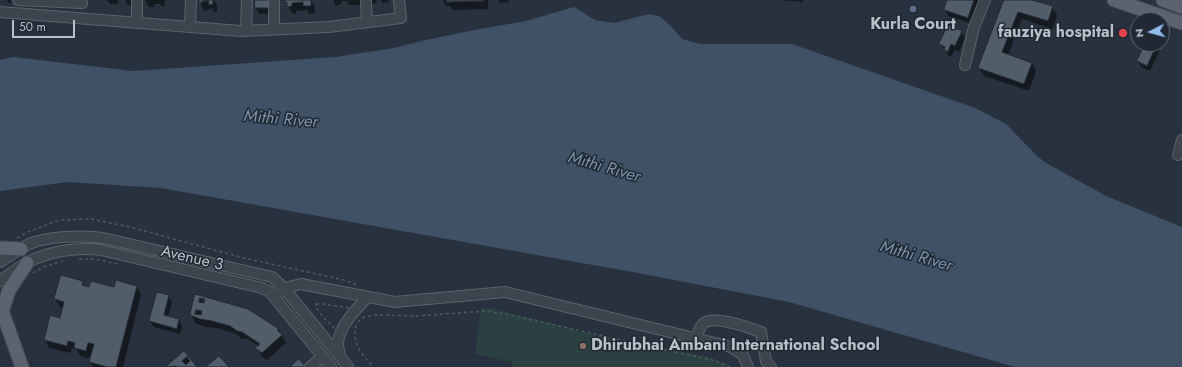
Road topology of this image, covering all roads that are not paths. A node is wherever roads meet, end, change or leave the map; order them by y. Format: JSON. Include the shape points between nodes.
{"nodes":[{"id":1,"x":18,"y":0,"type":"edge"},
{"id":2,"x":137,"y":0,"type":"edge"},
{"id":3,"x":191,"y":0,"type":"edge"},
{"id":4,"x":247,"y":0,"type":"edge"},
{"id":5,"x":274,"y":0,"type":"edge"},
{"id":6,"x":366,"y":0,"type":"edge"},
{"id":7,"x":400,"y":0,"type":"edge"},
{"id":8,"x":985,"y":0,"type":"edge"},
{"id":9,"x":1114,"y":0,"type":"edge"},
{"id":10,"x":1163,"y":0,"type":"edge"},
{"id":11,"x":40,"y":1,"type":"edge"},
{"id":12,"x":82,"y":2,"type":"edge"},
{"id":13,"x":1182,"y":7,"type":"edge"},
{"id":14,"x":0,"y":12,"type":"edge"},
{"id":15,"x":40,"y":15,"type":"junction"},
{"id":16,"x":82,"y":18,"type":"junction"},
{"id":17,"x":137,"y":22,"type":"junction"},
{"id":18,"x":367,"y":22,"type":"junction"},
{"id":19,"x":1182,"y":24,"type":"edge"},
{"id":20,"x":190,"y":26,"type":"junction"},
{"id":21,"x":274,"y":29,"type":"junction"},
{"id":22,"x":246,"y":30,"type":"junction"},
{"id":23,"x":965,"y":65,"type":"dead end"},
{"id":24,"x":1182,"y":140,"type":"edge"},
{"id":25,"x":1178,"y":155,"type":"dead end"},
{"id":26,"x":16,"y":245,"type":"junction"},
{"id":27,"x":0,"y":248,"type":"edge"},
{"id":28,"x":0,"y":262,"type":"edge"},
{"id":29,"x":27,"y":263,"type":"junction"},
{"id":30,"x":0,"y":281,"type":"edge"},
{"id":31,"x":284,"y":288,"type":"junction"},
{"id":32,"x":274,"y":296,"type":"junction"},
{"id":33,"x":368,"y":297,"type":"junction"},
{"id":34,"x":1,"y":308,"type":"edge"},
{"id":35,"x":696,"y":339,"type":"junction"},
{"id":36,"x":322,"y":357,"type":"junction"},
{"id":37,"x":341,"y":359,"type":"junction"},
{"id":38,"x":22,"y":367,"type":"edge"},
{"id":39,"x":310,"y":367,"type":"edge"},
{"id":40,"x":331,"y":367,"type":"edge"},
{"id":41,"x":348,"y":367,"type":"edge"},
{"id":42,"x":748,"y":367,"type":"edge"},
{"id":43,"x":771,"y":367,"type":"edge"}],
"edges":[{"from":1,"to":11,"type":"street"},
{"from":2,"to":17,"type":"street"},
{"from":3,"to":20,"type":"street"},
{"from":4,"to":22,"type":"street"},
{"from":5,"to":21,"type":"street"},
{"from":6,"to":18,"type":"street"},
{"from":7,"to":18,"type":"street","via":[[401,18]]},
{"from":8,"to":23,"type":"street","via":[[974,27]]},
{"from":9,"to":19,"type":"main road"},
{"from":10,"to":13,"type":"main road"},
{"from":11,"to":12,"type":"street"},
{"from":11,"to":15,"type":"street"},
{"from":12,"to":16,"type":"street"},
{"from":14,"to":15,"type":"street"},
{"from":15,"to":16,"type":"street"},
{"from":16,"to":17,"type":"street"},
{"from":17,"to":20,"type":"street"},
{"from":18,"to":21,"type":"street","via":[[329,27]]},
{"from":20,"to":22,"type":"street"},
{"from":21,"to":22,"type":"street"},
{"from":24,"to":25,"type":"street"},
{"from":26,"to":27,"type":"main road"},
{"from":26,"to":28,"type":"street","name":"Avenue 3"},
{"from":26,"to":31,"type":"street","name":"Avenue 3","via":[[86,236],[103,238],[272,277]]},
{"from":29,"to":30,"type":"street","name":"Avenue 3"},
{"from":29,"to":32,"type":"street","name":"Avenue 3","via":[[45,255],[86,248],[101,250],[266,289]]},
{"from":29,"to":34,"type":"main road","via":[[9,290]]},
{"from":31,"to":32,"type":"street"},
{"from":31,"to":33,"type":"street","via":[[301,284]]},
{"from":31,"to":37,"type":"street","name":"Avenue 3"},
{"from":32,"to":36,"type":"street","name":"Avenue 3"},
{"from":33,"to":35,"type":"street","via":[[395,302],[505,292]]},
{"from":33,"to":37,"type":"street","via":[[350,316],[342,330],[338,343]]},
{"from":34,"to":38,"type":"main road"},
{"from":35,"to":42,"type":"street","via":[[731,347],[744,355]]},
{"from":35,"to":43,"type":"street","via":[[702,325],[708,321],[718,320],[762,332],[766,361]]},
{"from":36,"to":39,"type":"street"},
{"from":36,"to":40,"type":"street","name":"Avenue 3"},
{"from":37,"to":41,"type":"street","name":"Avenue 3"}]}
